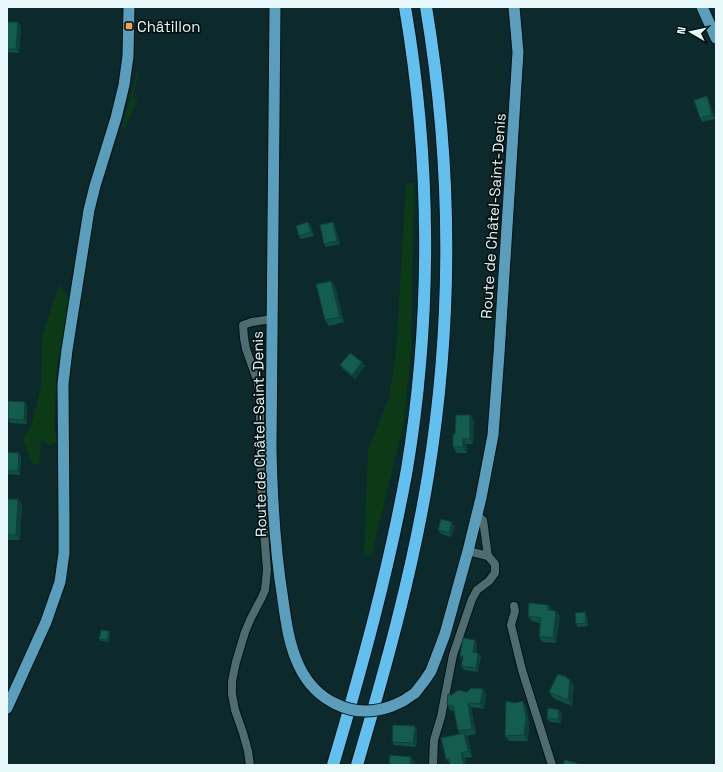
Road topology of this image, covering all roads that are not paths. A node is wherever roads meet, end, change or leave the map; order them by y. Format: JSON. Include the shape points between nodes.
{"nodes":[{"id":1,"x":130,"y":7,"type":"edge"},
{"id":2,"x":274,"y":7,"type":"edge"},
{"id":3,"x":405,"y":7,"type":"edge"},
{"id":4,"x":426,"y":7,"type":"edge"},
{"id":5,"x":514,"y":7,"type":"edge"},
{"id":6,"x":702,"y":7,"type":"edge"},
{"id":7,"x":716,"y":38,"type":"edge"},
{"id":8,"x":272,"y":320,"type":"junction"},
{"id":9,"x":477,"y":516,"type":"junction"},
{"id":10,"x":468,"y":551,"type":"junction"},
{"id":11,"x":488,"y":556,"type":"junction"},
{"id":12,"x":514,"y":606,"type":"dead end"},
{"id":13,"x":7,"y":708,"type":"edge"},
{"id":14,"x":250,"y":765,"type":"edge"},
{"id":15,"x":332,"y":765,"type":"edge"},
{"id":16,"x":357,"y":765,"type":"edge"},
{"id":17,"x":433,"y":765,"type":"edge"},
{"id":18,"x":552,"y":765,"type":"edge"}],
"edges":[{"from":1,"to":13,"type":"main road","via":[[124,85],[89,210],[67,350],[63,384],[64,553],[60,582],[46,622]]},
{"from":2,"to":8,"type":"main road","name":"Route de Châtel-Saint-Denis"},
{"from":3,"to":15,"type":"highway","via":[[418,104],[424,189],[424,283],[419,366],[408,462],[392,542],[363,662]]},
{"from":4,"to":16,"type":"highway","via":[[438,95],[446,201],[446,279],[441,368],[431,458],[414,551],[396,627]]},
{"from":5,"to":9,"type":"main road","name":"Route de Châtel-Saint-Denis","via":[[518,52],[499,354],[493,435]]},
{"from":6,"to":7,"type":"main road"},
{"from":8,"to":10,"type":"main road","name":"Route de Châtel-Saint-Denis","bridge":true,"via":[[271,448],[277,561],[289,635],[304,675],[315,690],[336,704],[360,711],[392,706],[415,693],[431,671],[445,634]]},
{"from":8,"to":14,"type":"street","via":[[252,322],[243,326],[246,349],[260,396],[260,449],[267,570],[265,590],[245,632],[232,680],[235,710]]},
{"from":9,"to":10,"type":"main road","name":"Route de Châtel-Saint-Denis"},
{"from":9,"to":11,"type":"street","via":[[483,520]]},
{"from":10,"to":11,"type":"street"},
{"from":11,"to":17,"type":"street","via":[[494,564],[495,573],[489,582],[477,590],[472,599],[453,655],[434,740]]},
{"from":12,"to":18,"type":"street","via":[[515,611],[510,625]]}]}
